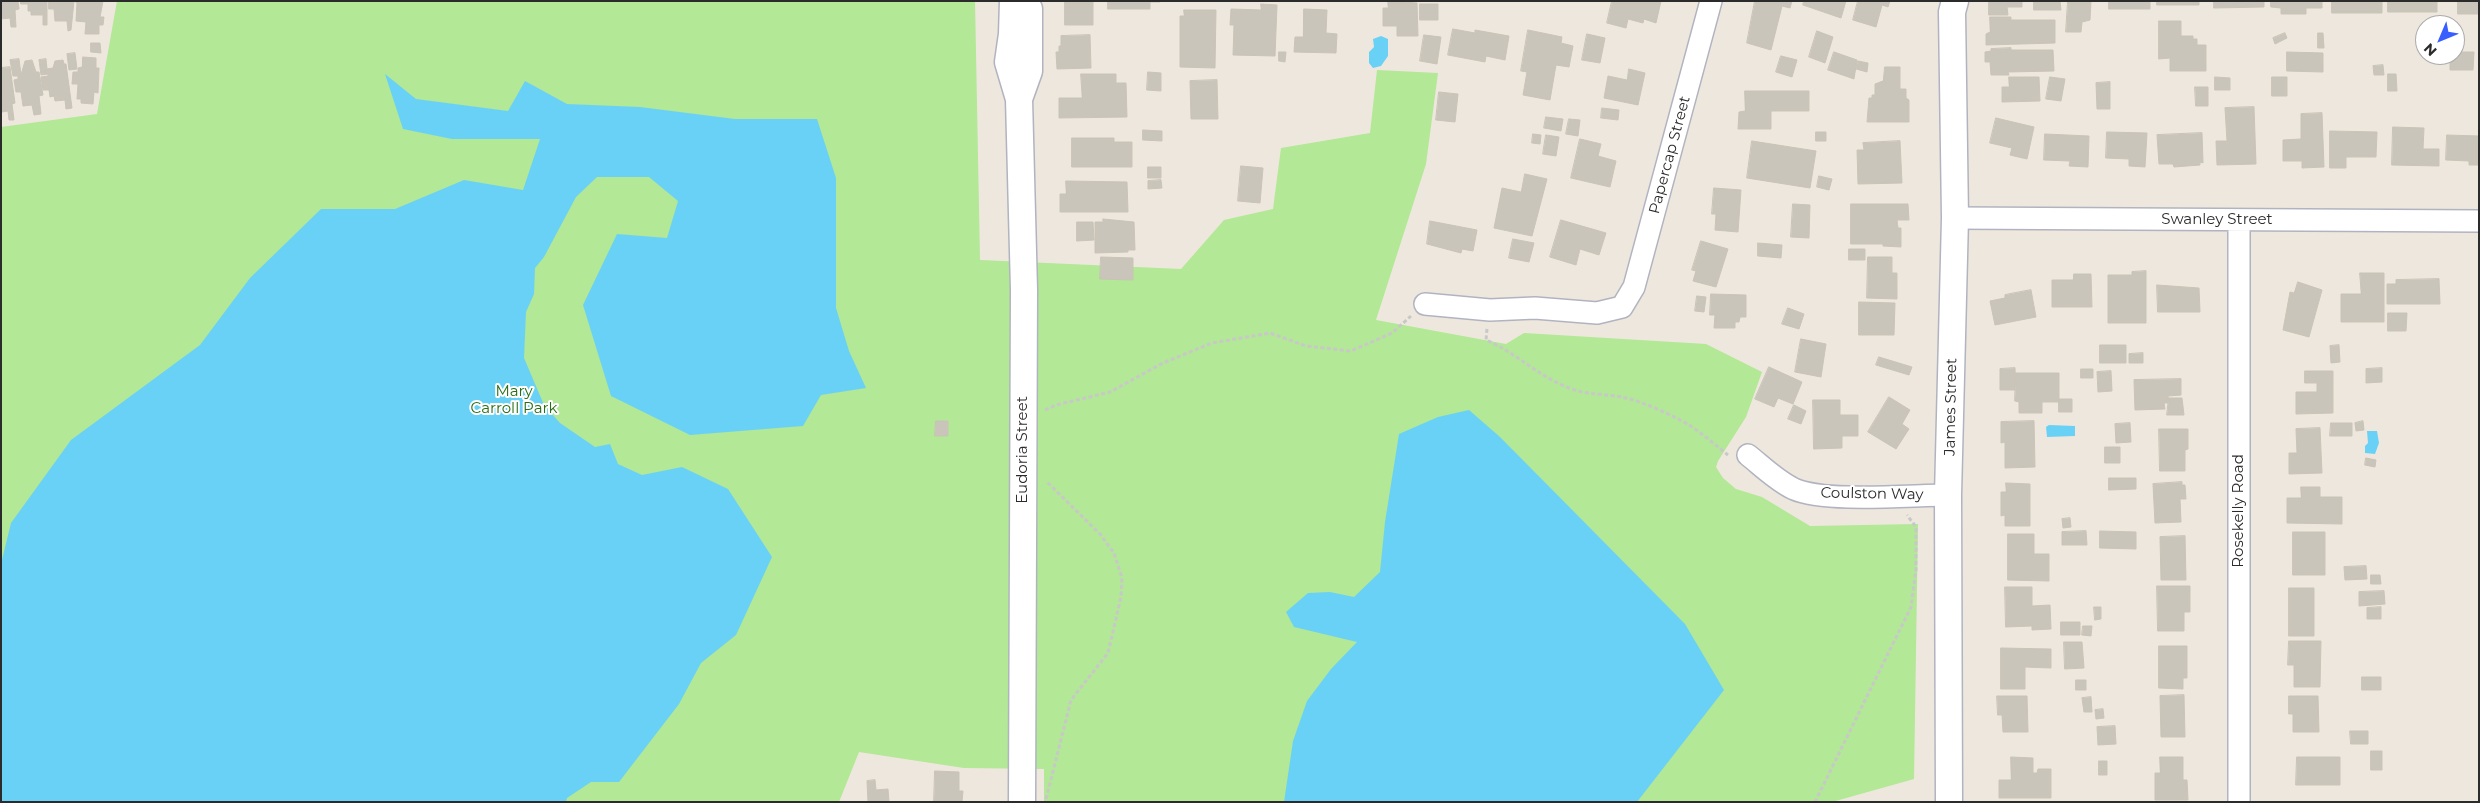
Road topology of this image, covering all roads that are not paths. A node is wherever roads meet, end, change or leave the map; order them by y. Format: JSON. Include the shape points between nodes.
{"nodes":[{"id":1,"x":1013,"y":1,"type":"edge"},
{"id":2,"x":1028,"y":1,"type":"edge"},
{"id":3,"x":1711,"y":1,"type":"edge"},
{"id":4,"x":1952,"y":5,"type":"edge"},
{"id":5,"x":1020,"y":99,"type":"junction"},
{"id":6,"x":1955,"y":218,"type":"junction"},
{"id":7,"x":2239,"y":220,"type":"junction"},
{"id":8,"x":2479,"y":221,"type":"edge"},
{"id":9,"x":1425,"y":304,"type":"road end"},
{"id":10,"x":1748,"y":455,"type":"road end"},
{"id":11,"x":1948,"y":495,"type":"junction"},
{"id":12,"x":1022,"y":802,"type":"edge"},
{"id":13,"x":1949,"y":802,"type":"edge"},
{"id":14,"x":2239,"y":802,"type":"edge"}],
"edges":[{"from":1,"to":5,"type":"street","name":"Eudoria Street","via":[[1008,62]]},
{"from":2,"to":5,"type":"street","name":"Eudoria Street","via":[[1029,71]]},
{"from":3,"to":9,"type":"street","name":"Papercap Street","via":[[1634,287],[1622,307],[1597,313],[1534,308],[1490,310]]},
{"from":4,"to":6,"type":"street","name":"James Street"},
{"from":5,"to":12,"type":"street","name":"Eudoria Street","via":[[1024,290]]},
{"from":6,"to":7,"type":"street","name":"Swanley Street"},
{"from":6,"to":11,"type":"street","name":"James Street"},
{"from":7,"to":8,"type":"street","name":"Swanley Street"},
{"from":7,"to":14,"type":"street","name":"Rosekelly Road"},
{"from":10,"to":11,"type":"street","name":"Coulston Way","via":[[1780,481],[1797,490],[1825,496]]},
{"from":11,"to":13,"type":"street","name":"James Street"}]}
